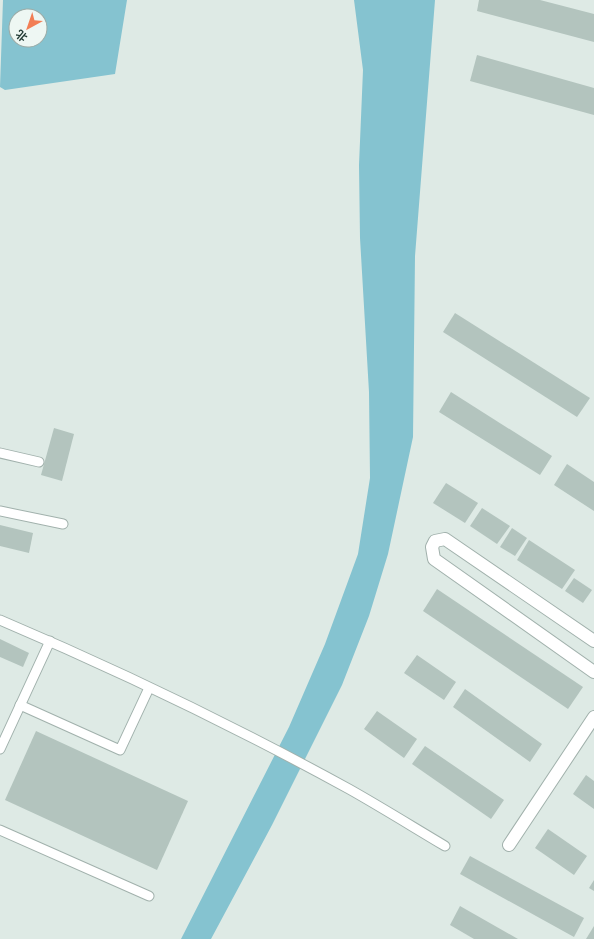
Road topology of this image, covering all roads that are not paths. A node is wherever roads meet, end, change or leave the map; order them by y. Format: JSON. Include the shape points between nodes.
{"nodes":[{"id":1,"x":0,"y":453,"type":"edge"},
{"id":2,"x":39,"y":462,"type":"dead end"},
{"id":3,"x":0,"y":511,"type":"edge"},
{"id":4,"x":63,"y":524,"type":"dead end"},
{"id":5,"x":0,"y":620,"type":"edge"},
{"id":6,"x":50,"y":641,"type":"junction"},
{"id":7,"x":594,"y":641,"type":"edge"},
{"id":8,"x":594,"y":672,"type":"edge"},
{"id":9,"x":148,"y":688,"type":"junction"},
{"id":10,"x":20,"y":705,"type":"junction"},
{"id":11,"x":594,"y":717,"type":"edge"},
{"id":12,"x":4,"y":728,"type":"edge"},
{"id":13,"x":0,"y":748,"type":"edge"},
{"id":14,"x":0,"y":830,"type":"edge"},
{"id":15,"x":509,"y":845,"type":"dead end"},
{"id":16,"x":445,"y":846,"type":"dead end"},
{"id":17,"x":149,"y":896,"type":"dead end"}],
"edges":[{"from":1,"to":2,"type":"lane"},
{"from":3,"to":4,"type":"lane"},
{"from":5,"to":6,"type":"lane"},
{"from":6,"to":9,"type":"lane"},
{"from":6,"to":10,"type":"lane"},
{"from":7,"to":8,"type":"street","via":[[445,539],[435,541],[432,548],[434,559]]},
{"from":9,"to":10,"type":"lane","via":[[120,750]]},
{"from":9,"to":16,"type":"lane","via":[[244,733],[350,789]]},
{"from":10,"to":12,"type":"lane"},
{"from":11,"to":15,"type":"street"},
{"from":12,"to":13,"type":"lane"},
{"from":14,"to":17,"type":"lane"}]}
